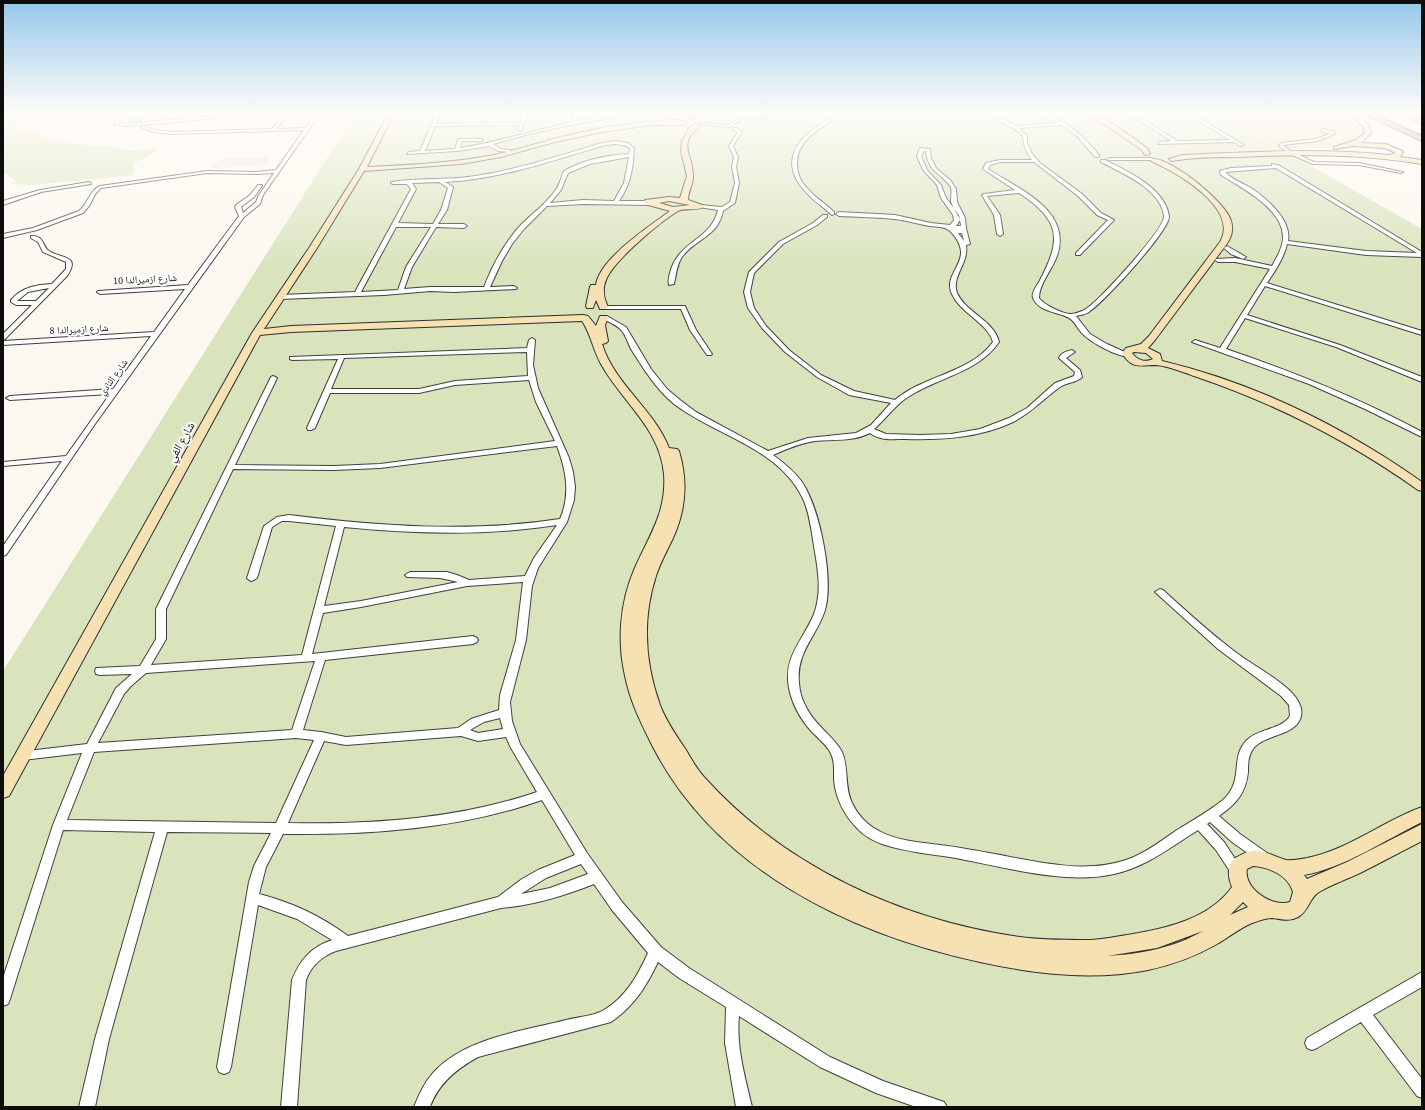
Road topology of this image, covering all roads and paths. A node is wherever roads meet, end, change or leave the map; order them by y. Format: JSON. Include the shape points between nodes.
{"nodes":[{"id":1,"x":279,"y":164,"type":"edge"},
{"id":2,"x":364,"y":164,"type":"edge"},
{"id":3,"x":414,"y":164,"type":"edge"},
{"id":4,"x":448,"y":164,"type":"edge"},
{"id":5,"x":534,"y":164,"type":"edge"},
{"id":6,"x":589,"y":164,"type":"edge"},
{"id":7,"x":631,"y":164,"type":"edge"},
{"id":8,"x":681,"y":164,"type":"edge"},
{"id":9,"x":687,"y":164,"type":"edge"},
{"id":10,"x":735,"y":164,"type":"edge"},
{"id":11,"x":795,"y":164,"type":"edge"},
{"id":12,"x":921,"y":164,"type":"edge"},
{"id":13,"x":931,"y":164,"type":"edge"},
{"id":14,"x":989,"y":164,"type":"edge"},
{"id":15,"x":1039,"y":164,"type":"edge"},
{"id":16,"x":1112,"y":164,"type":"edge"},
{"id":17,"x":1166,"y":164,"type":"edge"},
{"id":18,"x":1173,"y":164,"type":"edge"},
{"id":19,"x":1272,"y":164,"type":"edge"},
{"id":20,"x":1334,"y":164,"type":"edge"},
{"id":21,"x":362,"y":167,"type":"junction"},
{"id":22,"x":1278,"y":167,"type":"junction"},
{"id":23,"x":275,"y":170,"type":"junction"},
{"id":24,"x":1401,"y":172,"type":"dead end"},
{"id":25,"x":408,"y":182,"type":"junction"},
{"id":26,"x":440,"y":182,"type":"junction"},
{"id":27,"x":393,"y":183,"type":"dead end"},
{"id":28,"x":101,"y":184,"type":"junction"},
{"id":29,"x":87,"y":186,"type":"junction"},
{"id":30,"x":1021,"y":191,"type":"junction"},
{"id":31,"x":93,"y":193,"type":"junction"},
{"id":32,"x":254,"y":195,"type":"junction"},
{"id":33,"x":811,"y":198,"type":"junction"},
{"id":34,"x":672,"y":199,"type":"junction"},
{"id":35,"x":684,"y":201,"type":"junction"},
{"id":36,"x":3,"y":203,"type":"edge"},
{"id":37,"x":615,"y":203,"type":"junction"},
{"id":38,"x":650,"y":203,"type":"junction"},
{"id":39,"x":256,"y":205,"type":"junction"},
{"id":40,"x":546,"y":205,"type":"junction"},
{"id":41,"x":242,"y":206,"type":"junction"},
{"id":42,"x":701,"y":206,"type":"junction"},
{"id":43,"x":666,"y":208,"type":"junction"},
{"id":44,"x":677,"y":209,"type":"junction"},
{"id":45,"x":723,"y":209,"type":"junction"},
{"id":46,"x":242,"y":214,"type":"junction"},
{"id":47,"x":825,"y":215,"type":"junction"},
{"id":48,"x":836,"y":216,"type":"junction"},
{"id":49,"x":394,"y":225,"type":"junction"},
{"id":50,"x":435,"y":225,"type":"junction"},
{"id":51,"x":464,"y":226,"type":"dead end"},
{"id":52,"x":813,"y":227,"type":"junction"},
{"id":53,"x":952,"y":229,"type":"junction"},
{"id":54,"x":963,"y":229,"type":"junction"},
{"id":55,"x":1000,"y":234,"type":"dead end"},
{"id":56,"x":3,"y":236,"type":"edge"},
{"id":57,"x":33,"y":237,"type":"dead end"},
{"id":58,"x":1286,"y":242,"type":"junction"},
{"id":59,"x":1227,"y":248,"type":"junction"},
{"id":60,"x":1078,"y":254,"type":"dead end"},
{"id":61,"x":1422,"y":254,"type":"edge"},
{"id":62,"x":1218,"y":260,"type":"junction"},
{"id":63,"x":1275,"y":266,"type":"junction"},
{"id":64,"x":671,"y":284,"type":"dead end"},
{"id":65,"x":1264,"y":284,"type":"junction"},
{"id":66,"x":54,"y":286,"type":"junction"},
{"id":67,"x":190,"y":287,"type":"junction"},
{"id":68,"x":514,"y":288,"type":"dead end"},
{"id":69,"x":486,"y":289,"type":"junction"},
{"id":70,"x":100,"y":292,"type":"dead end"},
{"id":71,"x":400,"y":292,"type":"junction"},
{"id":72,"x":357,"y":294,"type":"junction"},
{"id":73,"x":280,"y":297,"type":"junction"},
{"id":74,"x":37,"y":303,"type":"junction"},
{"id":75,"x":584,"y":313,"type":"junction"},
{"id":76,"x":605,"y":313,"type":"junction"},
{"id":77,"x":1072,"y":316,"type":"junction"},
{"id":78,"x":1244,"y":316,"type":"junction"},
{"id":79,"x":260,"y":328,"type":"junction"},
{"id":80,"x":1421,"y":333,"type":"edge"},
{"id":81,"x":156,"y":334,"type":"junction"},
{"id":82,"x":4,"y":335,"type":"edge"},
{"id":83,"x":1195,"y":342,"type":"dead end"},
{"id":84,"x":3,"y":343,"type":"edge"},
{"id":85,"x":1222,"y":350,"type":"junction"},
{"id":86,"x":1132,"y":351,"type":"junction"},
{"id":87,"x":1072,"y":352,"type":"dead end"},
{"id":88,"x":709,"y":354,"type":"dead end"},
{"id":89,"x":342,"y":356,"type":"junction"},
{"id":90,"x":1156,"y":357,"type":"junction"},
{"id":91,"x":292,"y":358,"type":"dead end"},
{"id":92,"x":273,"y":378,"type":"dead end"},
{"id":93,"x":532,"y":378,"type":"junction"},
{"id":94,"x":1422,"y":380,"type":"edge"},
{"id":95,"x":116,"y":390,"type":"junction"},
{"id":96,"x":327,"y":391,"type":"junction"},
{"id":97,"x":10,"y":398,"type":"dead end"},
{"id":98,"x":899,"y":400,"type":"junction"},
{"id":99,"x":311,"y":428,"type":"dead end"},
{"id":100,"x":870,"y":429,"type":"junction"},
{"id":101,"x":1422,"y":435,"type":"edge"},
{"id":102,"x":559,"y":443,"type":"junction"},
{"id":103,"x":768,"y":454,"type":"junction"},
{"id":104,"x":68,"y":458,"type":"junction"},
{"id":105,"x":3,"y":464,"type":"edge"},
{"id":106,"x":230,"y":467,"type":"junction"},
{"id":107,"x":1422,"y":479,"type":"edge"},
{"id":108,"x":1422,"y":487,"type":"edge"},
{"id":109,"x":563,"y":521,"type":"junction"},
{"id":110,"x":341,"y":523,"type":"junction"},
{"id":111,"x":6,"y":545,"type":"edge"},
{"id":112,"x":3,"y":553,"type":"edge"},
{"id":113,"x":410,"y":575,"type":"dead end"},
{"id":114,"x":252,"y":578,"type":"dead end"},
{"id":115,"x":528,"y":580,"type":"junction"},
{"id":116,"x":467,"y":583,"type":"junction"},
{"id":117,"x":1160,"y":592,"type":"dead end"},
{"id":118,"x":318,"y":610,"type":"junction"},
{"id":119,"x":473,"y":640,"type":"dead end"},
{"id":120,"x":321,"y":657,"type":"junction"},
{"id":121,"x":306,"y":659,"type":"junction"},
{"id":122,"x":143,"y":670,"type":"junction"},
{"id":123,"x":100,"y":671,"type":"dead end"},
{"id":124,"x":504,"y":713,"type":"junction"},
{"id":125,"x":461,"y":732,"type":"junction"},
{"id":126,"x":509,"y":732,"type":"junction"},
{"id":127,"x":296,"y":734,"type":"junction"},
{"id":128,"x":321,"y":736,"type":"junction"},
{"id":129,"x":90,"y":748,"type":"junction"},
{"id":130,"x":23,"y":755,"type":"junction"},
{"id":131,"x":3,"y":791,"type":"edge"},
{"id":132,"x":545,"y":794,"type":"junction"},
{"id":133,"x":1422,"y":814,"type":"edge"},
{"id":134,"x":1210,"y":815,"type":"junction"},
{"id":135,"x":1199,"y":823,"type":"junction"},
{"id":136,"x":59,"y":825,"type":"junction"},
{"id":137,"x":162,"y":827,"type":"junction"},
{"id":138,"x":280,"y":829,"type":"junction"},
{"id":139,"x":1422,"y":832,"type":"edge"},
{"id":140,"x":583,"y":857,"type":"junction"},
{"id":141,"x":1266,"y":859,"type":"junction"},
{"id":142,"x":1285,"y":868,"type":"junction"},
{"id":143,"x":596,"y":877,"type":"junction"},
{"id":144,"x":1239,"y":880,"type":"junction"},
{"id":145,"x":1302,"y":893,"type":"junction"},
{"id":146,"x":253,"y":898,"type":"junction"},
{"id":147,"x":501,"y":902,"type":"junction"},
{"id":148,"x":1271,"y":910,"type":"junction"},
{"id":149,"x":346,"y":942,"type":"junction"},
{"id":150,"x":656,"y":952,"type":"junction"},
{"id":151,"x":1422,"y":979,"type":"edge"},
{"id":152,"x":3,"y":999,"type":"edge"},
{"id":153,"x":733,"y":1004,"type":"junction"},
{"id":154,"x":1363,"y":1013,"type":"junction"},
{"id":155,"x":1312,"y":1043,"type":"dead end"},
{"id":156,"x":224,"y":1067,"type":"dead end"},
{"id":157,"x":1422,"y":1091,"type":"edge"},
{"id":158,"x":911,"y":1103,"type":"edge"},
{"id":159,"x":87,"y":1107,"type":"edge"},
{"id":160,"x":289,"y":1107,"type":"edge"},
{"id":161,"x":422,"y":1107,"type":"edge"},
{"id":162,"x":744,"y":1107,"type":"edge"},
{"id":163,"x":939,"y":1107,"type":"edge"}],
"edges":[{"from":1,"to":23,"type":"street","name":"شارع النادي"},
{"from":2,"to":21,"type":"street","name":"شارع الفي"},
{"from":3,"to":21,"type":"street"},
{"from":4,"to":21,"type":"street"},
{"from":5,"to":26,"type":"street","via":[[500,173]]},
{"from":6,"to":40,"type":"street","via":[[570,169]]},
{"from":7,"to":37,"type":"street","via":[[630,178]]},
{"from":8,"to":34,"type":"street","via":[[683,180],[678,194]]},
{"from":9,"to":35,"type":"street","via":[[690,178]]},
{"from":10,"to":45,"type":"street","via":[[737,185],[732,203]]},
{"from":11,"to":33,"type":"street","via":[[803,193]]},
{"from":12,"to":53,"type":"street","via":[[939,185],[944,198],[957,216]]},
{"from":13,"to":54,"type":"street","via":[[954,189],[954,202],[962,217]]},
{"from":14,"to":30,"type":"street","via":[[985,167],[988,171]]},
{"from":15,"to":60,"type":"street","via":[[1080,195],[1099,214],[1110,220]]},
{"from":16,"to":77,"type":"street","via":[[1149,188],[1160,201],[1167,218],[1162,229],[1125,274],[1088,310]]},
{"from":17,"to":86,"type":"street","via":[[1207,194],[1224,212],[1229,227],[1223,243],[1152,338],[1147,344]]},
{"from":18,"to":59,"type":"street","via":[[1215,196],[1230,213],[1236,229]]},
{"from":19,"to":22,"type":"street"},
{"from":20,"to":24,"type":"street","via":[[1366,165]]},
{"from":21,"to":73,"type":"street","name":"شارع الفي"},
{"from":22,"to":58,"type":"street","via":[[1236,169],[1228,171],[1227,176],[1253,192],[1278,215],[1284,225]]},
{"from":22,"to":61,"type":"street"},
{"from":23,"to":28,"type":"street","via":[[207,172]]},
{"from":23,"to":32,"type":"street","name":"شارع النادي"},
{"from":23,"to":39,"type":"street","name":"شارع النادي"},
{"from":25,"to":26,"type":"street"},
{"from":25,"to":27,"type":"street"},
{"from":25,"to":49,"type":"street","via":[[414,189]]},
{"from":26,"to":50,"type":"street","via":[[451,187],[444,210]]},
{"from":28,"to":29,"type":"street"},
{"from":28,"to":31,"type":"street"},
{"from":29,"to":31,"type":"street"},
{"from":29,"to":36,"type":"street","via":[[40,191]]},
{"from":30,"to":55,"type":"street","via":[[984,195],[997,215]]},
{"from":30,"to":77,"type":"street","via":[[1046,212],[1058,235],[1056,250],[1036,292],[1036,298],[1045,306]]},
{"from":31,"to":56,"type":"street","via":[[85,209],[77,214],[35,229]]},
{"from":32,"to":41,"type":"street"},
{"from":32,"to":46,"type":"street","name":"شارع النادي","via":[[238,206]]},
{"from":33,"to":47,"type":"street"},
{"from":33,"to":48,"type":"street"},
{"from":34,"to":35,"type":"street"},
{"from":34,"to":38,"type":"street","via":[[648,202]]},
{"from":35,"to":42,"type":"street"},
{"from":37,"to":38,"type":"street"},
{"from":37,"to":40,"type":"street","via":[[574,202]]},
{"from":38,"to":43,"type":"street"},
{"from":39,"to":41,"type":"street"},
{"from":39,"to":46,"type":"street","name":"شارع النادي"},
{"from":40,"to":69,"type":"street","via":[[530,218],[509,244],[496,265]]},
{"from":41,"to":46,"type":"street"},
{"from":42,"to":44,"type":"street"},
{"from":42,"to":45,"type":"street"},
{"from":43,"to":44,"type":"street"},
{"from":43,"to":75,"type":"street","via":[[659,218],[602,265],[596,279],[592,301]]},
{"from":44,"to":76,"type":"street","via":[[631,244],[608,267],[601,281],[599,298]]},
{"from":45,"to":64,"type":"street","via":[[717,225],[675,264]]},
{"from":46,"to":67,"type":"street","name":"شارع النادي"},
{"from":47,"to":48,"type":"street"},
{"from":47,"to":52,"type":"street"},
{"from":48,"to":52,"type":"street"},
{"from":48,"to":53,"type":"street","via":[[893,219]]},
{"from":49,"to":50,"type":"street"},
{"from":49,"to":72,"type":"street"},
{"from":50,"to":51,"type":"street"},
{"from":50,"to":71,"type":"street","via":[[410,267]]},
{"from":52,"to":98,"type":"street","via":[[786,244],[750,277],[748,298],[754,314],[794,357],[819,376],[861,396]]},
{"from":53,"to":54,"type":"street"},
{"from":53,"to":98,"type":"street","via":[[961,240],[965,255],[953,280],[953,292],[966,310],[995,335],[996,342],[990,350],[971,364],[911,391]]},
{"from":54,"to":98,"type":"street","via":[[970,258],[957,279],[957,289],[969,307],[999,334],[1002,343],[991,356],[973,367]]},
{"from":57,"to":66,"type":"street","via":[[40,241],[45,251],[63,257],[69,262],[67,273]]},
{"from":58,"to":61,"type":"street","via":[[1354,252]]},
{"from":58,"to":63,"type":"street"},
{"from":59,"to":62,"type":"street"},
{"from":59,"to":63,"type":"street","via":[[1240,256]]},
{"from":62,"to":63,"type":"street"},
{"from":62,"to":90,"type":"street","via":[[1159,340],[1155,347]]},
{"from":63,"to":65,"type":"street"},
{"from":65,"to":78,"type":"street"},
{"from":65,"to":80,"type":"street"},
{"from":66,"to":74,"type":"street"},
{"from":66,"to":74,"type":"street","via":[[28,288],[13,301]]},
{"from":67,"to":70,"type":"street","name":"شارع ازميرالدا 10"},
{"from":67,"to":81,"type":"street","name":"شارع النادي"},
{"from":68,"to":69,"type":"street"},
{"from":69,"to":71,"type":"street"},
{"from":71,"to":72,"type":"street"},
{"from":72,"to":73,"type":"street"},
{"from":73,"to":79,"type":"street","name":"شارع الفي"},
{"from":74,"to":82,"type":"street"},
{"from":75,"to":76,"type":"street"},
{"from":75,"to":76,"type":"street","via":[[596,319]]},
{"from":75,"to":79,"type":"street","via":[[291,329]]},
{"from":75,"to":148,"type":"street","via":[[593,329],[602,357],[615,379],[656,431],[666,455],[670,476],[666,517],[641,570],[628,612],[628,648],[632,677],[650,729],[668,761],[703,808],[736,839],[784,875],[832,903],[859,915],[901,932],[949,946],[1019,960],[1084,966],[1136,963],[1178,952],[1211,938],[1244,916],[1261,910]]},
{"from":76,"to":88,"type":"street","via":[[684,309]]},
{"from":76,"to":103,"type":"street","via":[[607,320],[624,329],[650,372],[673,399],[695,416]]},
{"from":76,"to":144,"type":"street","via":[[600,328],[606,349],[626,384],[663,430],[674,454],[679,474],[679,495],[674,518],[651,571],[641,608],[639,640],[643,674],[654,709],[672,746],[701,785],[739,824],[811,875],[868,904],[954,933],[1012,945],[1078,949],[1146,942],[1187,930],[1229,904]]},
{"from":77,"to":86,"type":"street","via":[[1086,334],[1104,344]]},
{"from":78,"to":85,"type":"street"},
{"from":78,"to":94,"type":"street","via":[[1332,344]]},
{"from":79,"to":130,"type":"street","name":"شارع الفي"},
{"from":81,"to":84,"type":"street","name":"شارع ازميرالدا 8"},
{"from":81,"to":95,"type":"street","name":"شارع النادي"},
{"from":83,"to":85,"type":"street"},
{"from":85,"to":101,"type":"street","via":[[1313,383]]},
{"from":86,"to":90,"type":"street","via":[[1145,350]]},
{"from":87,"to":100,"type":"street","via":[[1062,358],[1078,372],[1078,377],[1059,385],[1029,410],[1001,424],[959,436],[933,438],[881,436]]},
{"from":89,"to":91,"type":"street"},
{"from":89,"to":93,"type":"street","via":[[531,345]]},
{"from":89,"to":96,"type":"street"},
{"from":90,"to":107,"type":"street","via":[[1254,390],[1312,415],[1368,444]]},
{"from":90,"to":108,"type":"street","via":[[1294,411],[1363,447]]},
{"from":92,"to":106,"type":"street"},
{"from":93,"to":96,"type":"street","via":[[455,383],[419,391]]},
{"from":93,"to":102,"type":"street"},
{"from":95,"to":97,"type":"street"},
{"from":95,"to":104,"type":"street","name":"شارع النادي"},
{"from":96,"to":99,"type":"street"},
{"from":98,"to":100,"type":"street"},
{"from":100,"to":103,"type":"street","via":[[852,437],[805,440]]},
{"from":102,"to":106,"type":"street","via":[[380,466]]},
{"from":102,"to":109,"type":"street","via":[[571,484],[570,500]]},
{"from":103,"to":135,"type":"street","via":[[790,473],[804,491],[812,511],[824,575],[824,594],[819,613],[795,659],[794,689],[808,720],[835,750],[840,765],[844,799],[853,815],[867,830],[875,836],[903,844],[1059,871],[1085,872],[1112,869],[1138,861]]},
{"from":104,"to":105,"type":"street"},
{"from":104,"to":111,"type":"street","name":"شارع النادي"},
{"from":106,"to":122,"type":"street","via":[[161,609],[162,634]]},
{"from":109,"to":110,"type":"street","via":[[527,527],[469,531]]},
{"from":109,"to":115,"type":"street","via":[[538,559]]},
{"from":110,"to":114,"type":"street","via":[[284,518],[271,523]]},
{"from":110,"to":118,"type":"street"},
{"from":111,"to":112,"type":"street","name":"شارع النادي"},
{"from":113,"to":116,"type":"street","via":[[450,576]]},
{"from":115,"to":116,"type":"street"},
{"from":115,"to":124,"type":"street","via":[[521,640],[505,695]]},
{"from":116,"to":118,"type":"street"},
{"from":117,"to":134,"type":"street","via":[[1227,651],[1286,694],[1296,711],[1295,720],[1289,726],[1251,742],[1242,761],[1243,777],[1238,791]]},
{"from":118,"to":121,"type":"street"},
{"from":119,"to":120,"type":"street"},
{"from":120,"to":121,"type":"street"},
{"from":120,"to":127,"type":"street"},
{"from":121,"to":122,"type":"street"},
{"from":122,"to":123,"type":"street"},
{"from":122,"to":129,"type":"street","via":[[123,686]]},
{"from":124,"to":125,"type":"street","via":[[476,721]]},
{"from":124,"to":126,"type":"street"},
{"from":125,"to":126,"type":"street","via":[[478,737]]},
{"from":125,"to":128,"type":"street","via":[[350,741]]},
{"from":126,"to":132,"type":"street"},
{"from":127,"to":128,"type":"street"},
{"from":127,"to":129,"type":"street"},
{"from":128,"to":138,"type":"street"},
{"from":129,"to":130,"type":"street"},
{"from":129,"to":136,"type":"street"},
{"from":130,"to":131,"type":"street","name":"شارع الفي"},
{"from":132,"to":138,"type":"street","via":[[500,809],[455,817],[359,827]]},
{"from":132,"to":140,"type":"street"},
{"from":133,"to":142,"type":"street","via":[[1316,865]]},
{"from":134,"to":135,"type":"street"},
{"from":134,"to":141,"type":"street","via":[[1236,838]]},
{"from":135,"to":144,"type":"street","via":[[1220,846]]},
{"from":136,"to":137,"type":"street"},
{"from":136,"to":152,"type":"street"},
{"from":137,"to":138,"type":"street"},
{"from":137,"to":159,"type":"street","via":[[102,1039]]},
{"from":138,"to":146,"type":"street","via":[[260,866]]},
{"from":139,"to":145,"type":"street"},
{"from":140,"to":143,"type":"street"},
{"from":140,"to":147,"type":"street","via":[[542,874]]},
{"from":141,"to":142,"type":"street"},
{"from":141,"to":144,"type":"street","via":[[1258,858],[1241,863]]},
{"from":142,"to":145,"type":"street","via":[[1297,880]]},
{"from":143,"to":147,"type":"street","via":[[539,898]]},
{"from":143,"to":150,"type":"street","via":[[634,928]]},
{"from":144,"to":148,"type":"street","via":[[1254,901]]},
{"from":145,"to":148,"type":"street","via":[[1302,900],[1294,909]]},
{"from":146,"to":149,"type":"street","via":[[303,914]]},
{"from":146,"to":156,"type":"street"},
{"from":147,"to":149,"type":"street"},
{"from":149,"to":160,"type":"street","via":[[321,951],[308,962],[301,974]]},
{"from":150,"to":153,"type":"street"},
{"from":150,"to":161,"type":"street","via":[[638,988],[618,1010],[606,1017],[483,1048],[464,1056],[437,1079]]},
{"from":151,"to":154,"type":"street"},
{"from":153,"to":158,"type":"street","via":[[825,1062]]},
{"from":153,"to":162,"type":"street","via":[[731,1045]]},
{"from":154,"to":155,"type":"street"},
{"from":154,"to":157,"type":"street"},
{"from":158,"to":163,"type":"street"}]}
